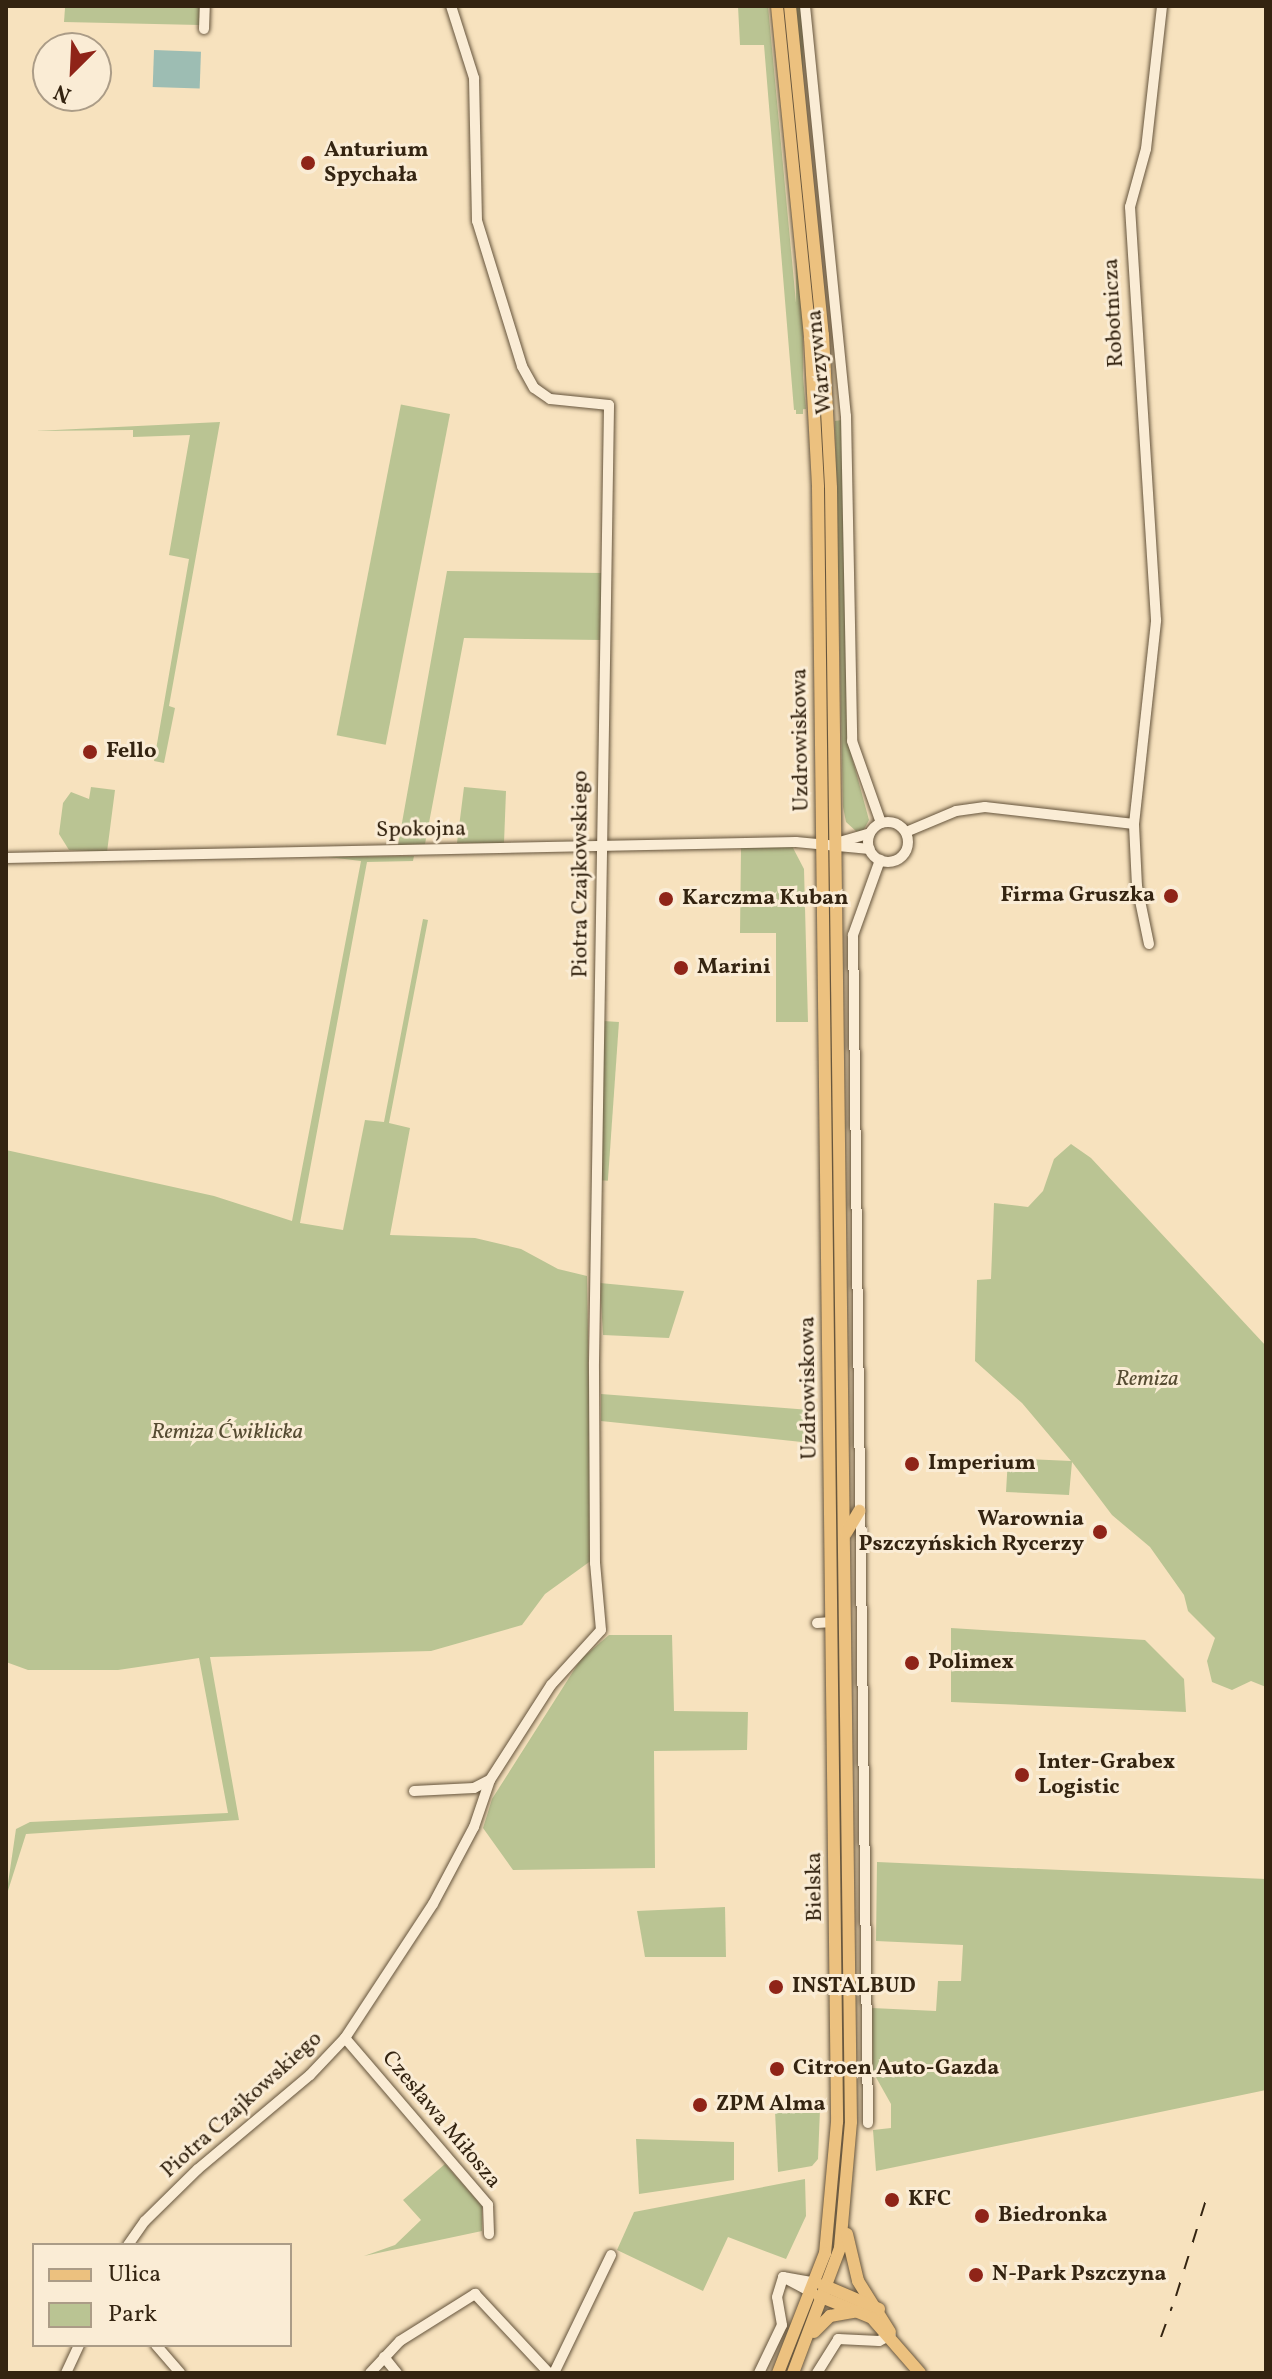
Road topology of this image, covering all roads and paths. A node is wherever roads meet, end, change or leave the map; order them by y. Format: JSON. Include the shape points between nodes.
{"nodes":[{"id":1,"x":205,"y":6,"type":"edge"},
{"id":2,"x":451,"y":6,"type":"edge"},
{"id":3,"x":777,"y":6,"type":"edge"},
{"id":4,"x":790,"y":6,"type":"edge"},
{"id":5,"x":805,"y":6,"type":"edge"},
{"id":6,"x":1162,"y":6,"type":"edge"},
{"id":7,"x":204,"y":29,"type":"dead end"},
{"id":8,"x":881,"y":823,"type":"junction"},
{"id":9,"x":1134,"y":824,"type":"junction"},
{"id":10,"x":906,"y":832,"type":"junction"},
{"id":11,"x":870,"y":833,"type":"junction"},
{"id":12,"x":829,"y":842,"type":"junction"},
{"id":13,"x":604,"y":847,"type":"junction"},
{"id":14,"x":870,"y":849,"type":"junction"},
{"id":15,"x":6,"y":858,"type":"edge"},
{"id":16,"x":880,"y":860,"type":"junction"},
{"id":17,"x":1149,"y":944,"type":"dead end"},
{"id":18,"x":836,"y":1475,"type":"junction"},
{"id":19,"x":859,"y":1511,"type":"junction"},
{"id":20,"x":845,"y":1536,"type":"junction"},
{"id":21,"x":832,"y":1622,"type":"junction"},
{"id":22,"x":817,"y":1623,"type":"dead end"},
{"id":23,"x":490,"y":1780,"type":"junction"},
{"id":24,"x":414,"y":1791,"type":"dead end"},
{"id":25,"x":345,"y":2038,"type":"junction"},
{"id":26,"x":868,"y":2123,"type":"dead end"},
{"id":27,"x":845,"y":2223,"type":"junction"},
{"id":28,"x":489,"y":2234,"type":"dead end"},
{"id":29,"x":129,"y":2243,"type":"edge"},
{"id":30,"x":611,"y":2255,"type":"dead end"},
{"id":31,"x":821,"y":2290,"type":"junction"},
{"id":32,"x":879,"y":2309,"type":"junction"},
{"id":33,"x":860,"y":2311,"type":"junction"},
{"id":34,"x":891,"y":2335,"type":"junction"},
{"id":35,"x":809,"y":2337,"type":"junction"},
{"id":36,"x":78,"y":2347,"type":"edge"},
{"id":37,"x":158,"y":2347,"type":"edge"},
{"id":38,"x":384,"y":2357,"type":"junction"},
{"id":39,"x":66,"y":2373,"type":"edge"},
{"id":40,"x":180,"y":2373,"type":"edge"},
{"id":41,"x":370,"y":2373,"type":"edge"},
{"id":42,"x":397,"y":2373,"type":"edge"},
{"id":43,"x":552,"y":2373,"type":"edge"},
{"id":44,"x":759,"y":2373,"type":"edge"},
{"id":45,"x":778,"y":2373,"type":"edge"},
{"id":46,"x":793,"y":2373,"type":"edge"},
{"id":47,"x":817,"y":2373,"type":"edge"},
{"id":48,"x":920,"y":2373,"type":"edge"}],
"edges":[{"from":1,"to":7,"type":"street"},
{"from":2,"to":13,"type":"street","name":"Piotra Czajkowskiego","via":[[474,78],[477,221],[522,366],[534,388],[550,399],[609,405]]},
{"from":3,"to":12,"type":"main road","name":"Uzdrowiskowa","via":[[816,419]]},
{"from":4,"to":12,"type":"main road","name":"Uzdrowiskowa","via":[[828,418]]},
{"from":5,"to":8,"type":"street","name":"Warzywna","via":[[846,416],[852,741]]},
{"from":6,"to":9,"type":"street","name":"Robotnicza","via":[[1146,149],[1130,207],[1156,620]]},
{"from":8,"to":10,"type":"street","via":[[897,824]]},
{"from":8,"to":11,"type":"street"},
{"from":9,"to":10,"type":"street","via":[[985,807],[956,811]]},
{"from":9,"to":17,"type":"street","name":"Robotnicza","via":[[1137,886]]},
{"from":10,"to":16,"type":"street","via":[[903,855]]},
{"from":11,"to":12,"type":"street"},
{"from":11,"to":14,"type":"street"},
{"from":12,"to":13,"type":"street","name":"Spokojna"},
{"from":12,"to":14,"type":"street"},
{"from":12,"to":18,"type":"main road","name":"Uzdrowiskowa"},
{"from":12,"to":18,"type":"main road","name":"Uzdrowiskowa","via":[[838,1014]]},
{"from":13,"to":15,"type":"street","name":"Spokojna"},
{"from":13,"to":23,"type":"street","name":"Piotra Czajkowskiego","via":[[594,1362],[595,1563],[601,1630],[551,1685]]},
{"from":14,"to":16,"type":"street"},
{"from":16,"to":19,"type":"street","via":[[853,935]]},
{"from":18,"to":20,"type":"main road","name":"Bielska"},
{"from":18,"to":21,"type":"main road","name":"Bielska"},
{"from":19,"to":20,"type":"main road"},
{"from":19,"to":26,"type":"street"},
{"from":20,"to":27,"type":"main road","name":"Bielska","via":[[851,2122]]},
{"from":21,"to":22,"type":"street"},
{"from":21,"to":31,"type":"main road","name":"Bielska","via":[[836,2159]]},
{"from":23,"to":24,"type":"street","via":[[474,1788]]},
{"from":23,"to":25,"type":"street","name":"Piotra Czajkowskiego","via":[[474,1827],[433,1904]]},
{"from":25,"to":28,"type":"street","name":"Czesława Miłosza","via":[[488,2205]]},
{"from":25,"to":29,"type":"street","name":"Piotra Czajkowskiego","via":[[310,2075],[198,2169]]},
{"from":27,"to":31,"type":"main road","name":"Bielska"},
{"from":27,"to":32,"type":"main road","via":[[851,2266]]},
{"from":30,"to":43,"type":"street"},
{"from":31,"to":32,"type":"main road"},
{"from":31,"to":33,"type":"main road"},
{"from":31,"to":35,"type":"main road"},
{"from":31,"to":44,"type":"street","via":[[783,2277],[777,2297],[782,2325]]},
{"from":31,"to":45,"type":"main road"},
{"from":32,"to":34,"type":"main road"},
{"from":33,"to":34,"type":"main road"},
{"from":33,"to":35,"type":"main road","via":[[830,2316]]},
{"from":34,"to":47,"type":"street","via":[[879,2341],[838,2339]]},
{"from":34,"to":48,"type":"main road"},
{"from":35,"to":46,"type":"main road"},
{"from":36,"to":39,"type":"street"},
{"from":37,"to":40,"type":"street"},
{"from":38,"to":41,"type":"street"},
{"from":38,"to":42,"type":"street"},
{"from":38,"to":43,"type":"street","via":[[417,2328],[475,2294]]}]}
